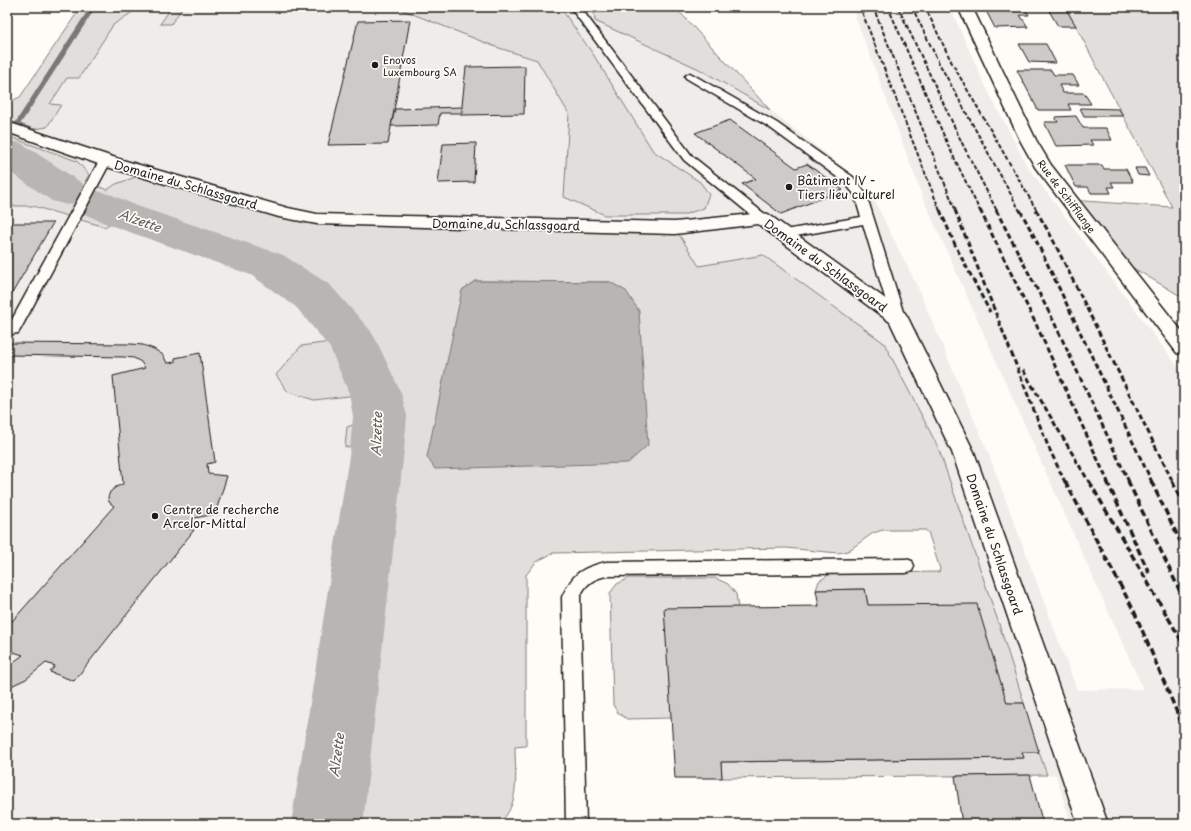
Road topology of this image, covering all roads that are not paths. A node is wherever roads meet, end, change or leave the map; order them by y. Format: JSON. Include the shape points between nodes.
{"nodes":[{"id":1,"x":576,"y":7,"type":"edge"},
{"id":2,"x":965,"y":7,"type":"edge"},
{"id":3,"x":690,"y":76,"type":"dead end"},
{"id":4,"x":7,"y":127,"type":"edge"},
{"id":5,"x":105,"y":161,"type":"junction"},
{"id":6,"x":762,"y":218,"type":"junction"},
{"id":7,"x":867,"y":220,"type":"junction"},
{"id":8,"x":785,"y":234,"type":"junction"},
{"id":9,"x":898,"y":318,"type":"junction"},
{"id":10,"x":7,"y":330,"type":"edge"},
{"id":11,"x":1184,"y":348,"type":"edge"},
{"id":12,"x":906,"y":566,"type":"dead end"},
{"id":13,"x":576,"y":824,"type":"edge"},
{"id":14,"x":1093,"y":824,"type":"edge"}],
"edges":[{"from":1,"to":6,"type":"lane","via":[[688,158]]},
{"from":2,"to":11,"type":"street","name":"Rue de Schifflange","via":[[1028,140],[1044,167]]},
{"from":3,"to":7,"type":"lane","via":[[773,125],[849,180],[860,194]]},
{"from":4,"to":5,"type":"street","name":"Domaine du Schlassgoard"},
{"from":5,"to":6,"type":"street","name":"Domaine du Schlassgoard","via":[[285,213],[317,219],[675,228]]},
{"from":5,"to":10,"type":"lane","via":[[13,330]]},
{"from":6,"to":8,"type":"street","name":"Domaine du Schlassgoard"},
{"from":7,"to":8,"type":"lane"},
{"from":7,"to":9,"type":"lane"},
{"from":8,"to":9,"type":"street","name":"Domaine du Schlassgoard"},
{"from":9,"to":14,"type":"street","name":"Domaine du Schlassgoard","via":[[963,452]]},
{"from":12,"to":13,"type":"lane","via":[[606,569],[589,573],[577,583],[571,597]]}]}
